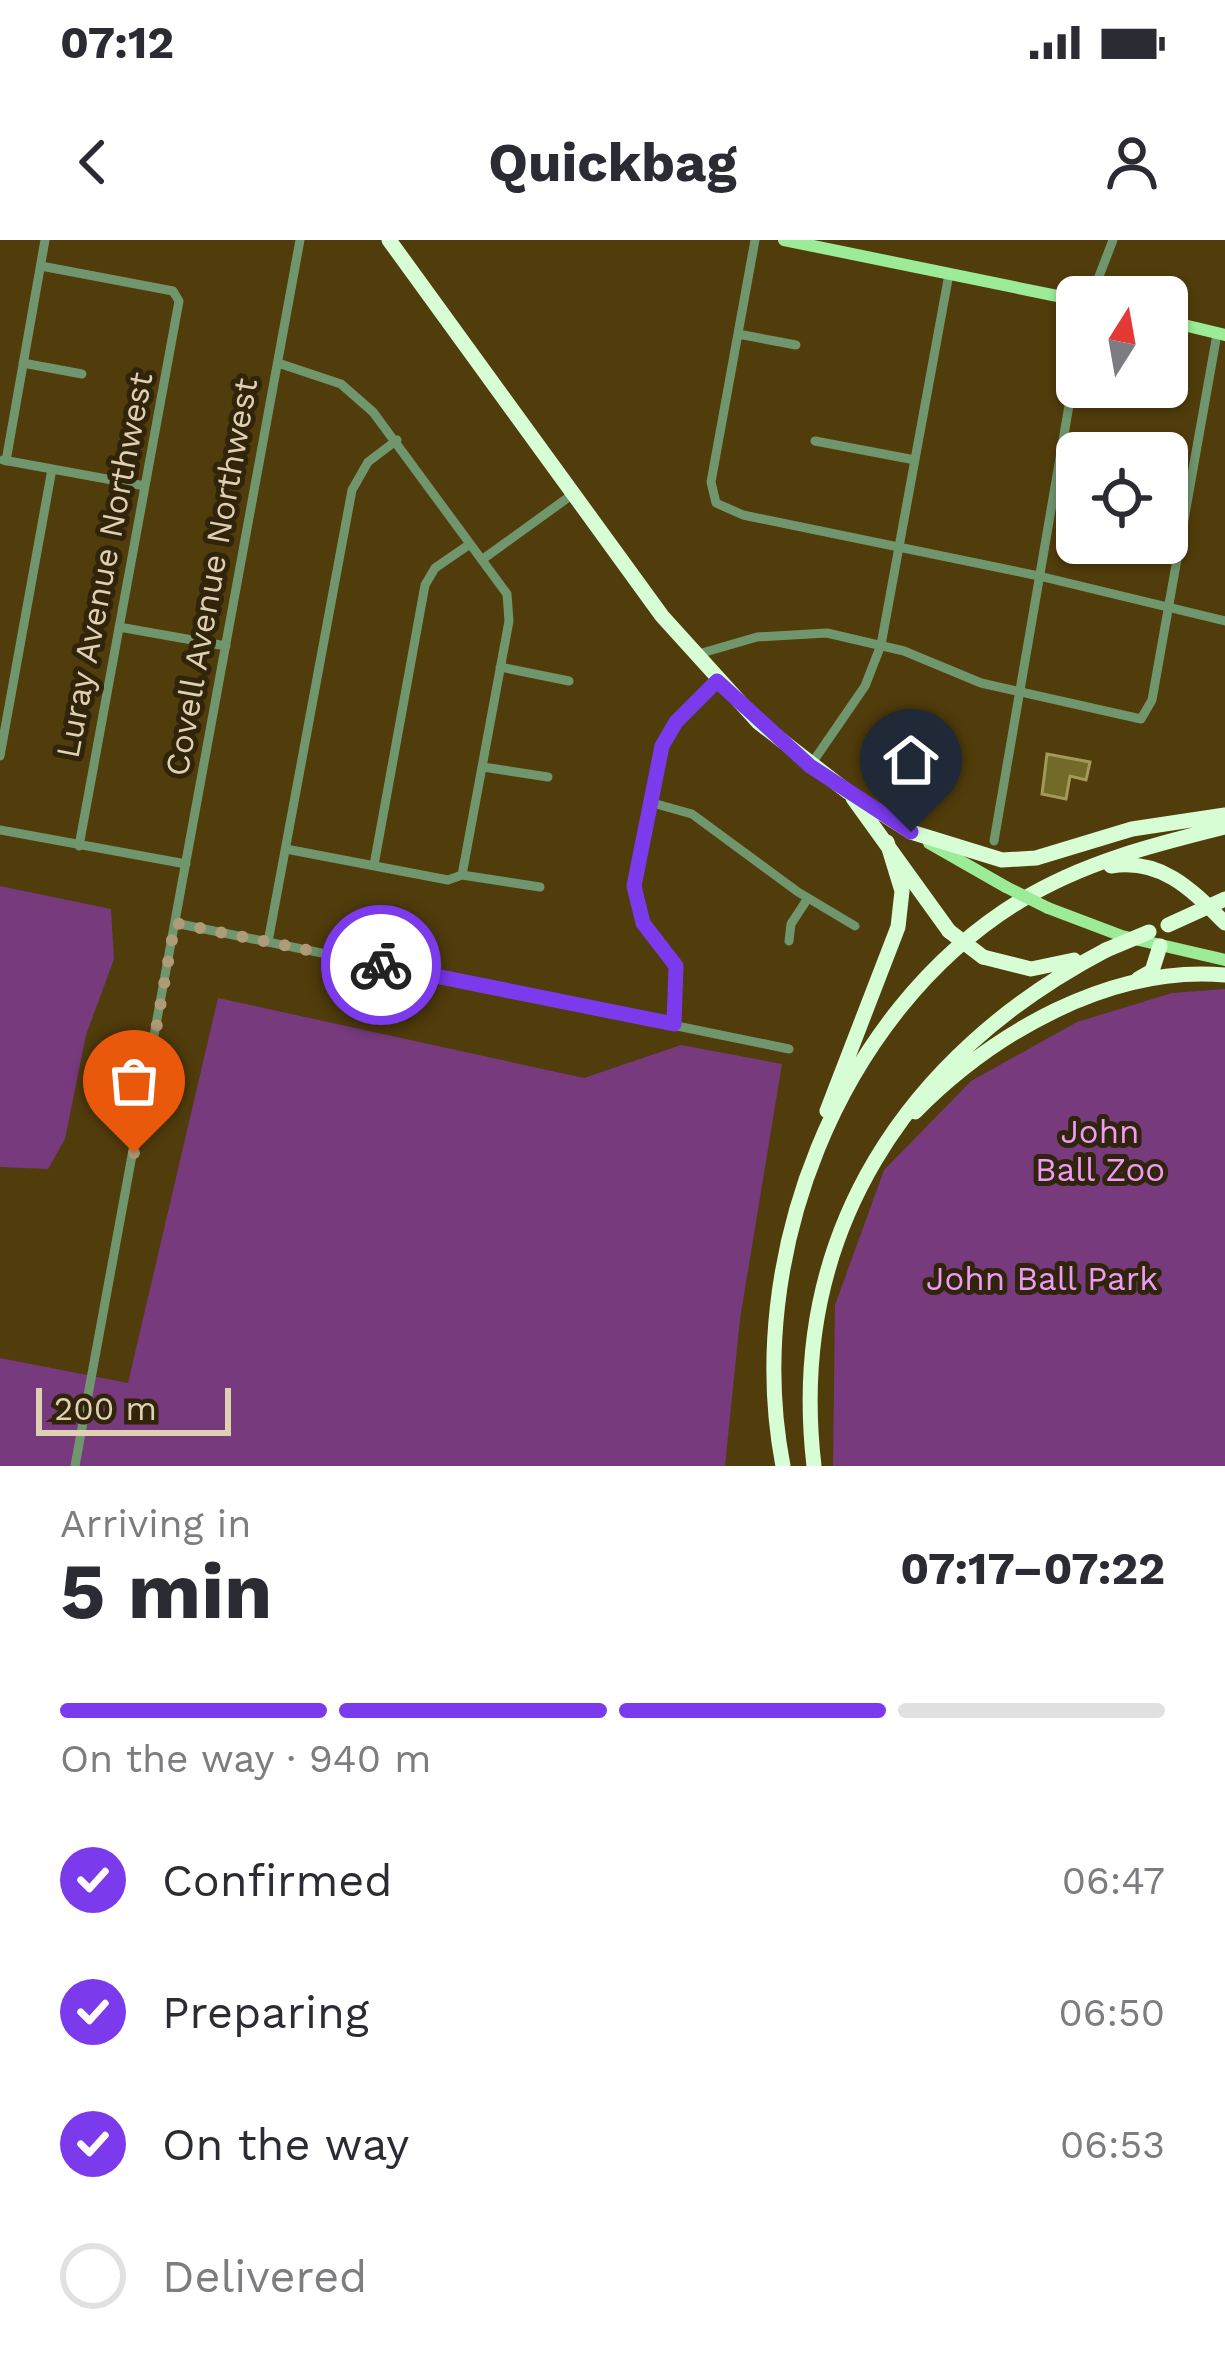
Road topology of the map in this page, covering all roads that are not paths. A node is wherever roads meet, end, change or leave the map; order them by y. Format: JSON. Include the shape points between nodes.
{"nodes":[{"id":1,"x":45,"y":240,"type":"edge"},
{"id":2,"x":301,"y":240,"type":"edge"},
{"id":3,"x":389,"y":240,"type":"edge"},
{"id":4,"x":755,"y":240,"type":"edge"},
{"id":5,"x":784,"y":240,"type":"edge"},
{"id":6,"x":1113,"y":240,"type":"edge"},
{"id":7,"x":41,"y":266,"type":"junction"},
{"id":8,"x":949,"y":274,"type":"junction"},
{"id":9,"x":1098,"y":276,"type":"edge"},
{"id":10,"x":1056,"y":296,"type":"edge"},
{"id":11,"x":1188,"y":326,"type":"edge"},
{"id":12,"x":738,"y":334,"type":"junction"},
{"id":13,"x":1221,"y":334,"type":"edge"},
{"id":14,"x":796,"y":345,"type":"dead end"},
{"id":15,"x":23,"y":363,"type":"junction"},
{"id":16,"x":278,"y":363,"type":"junction"},
{"id":17,"x":82,"y":374,"type":"dead end"},
{"id":18,"x":1068,"y":408,"type":"edge"},
{"id":19,"x":398,"y":440,"type":"junction"},
{"id":20,"x":815,"y":441,"type":"dead end"},
{"id":21,"x":3,"y":460,"type":"edge"},
{"id":22,"x":915,"y":460,"type":"junction"},
{"id":23,"x":52,"y":469,"type":"junction"},
{"id":24,"x":145,"y":486,"type":"junction"},
{"id":25,"x":573,"y":494,"type":"junction"},
{"id":26,"x":470,"y":544,"type":"junction"},
{"id":27,"x":900,"y":546,"type":"junction"},
{"id":28,"x":483,"y":560,"type":"junction"},
{"id":29,"x":1039,"y":576,"type":"junction"},
{"id":30,"x":1168,"y":607,"type":"junction"},
{"id":31,"x":1225,"y":621,"type":"edge"},
{"id":32,"x":119,"y":627,"type":"junction"},
{"id":33,"x":881,"y":645,"type":"junction"},
{"id":34,"x":226,"y":646,"type":"junction"},
{"id":35,"x":695,"y":655,"type":"junction"},
{"id":36,"x":500,"y":667,"type":"junction"},
{"id":37,"x":569,"y":681,"type":"dead end"},
{"id":38,"x":717,"y":681,"type":"junction"},
{"id":39,"x":1017,"y":692,"type":"junction"},
{"id":40,"x":0,"y":756,"type":"edge"},
{"id":41,"x":810,"y":766,"type":"junction"},
{"id":42,"x":483,"y":767,"type":"junction"},
{"id":43,"x":548,"y":777,"type":"dead end"},
{"id":44,"x":848,"y":792,"type":"junction"},
{"id":45,"x":650,"y":802,"type":"junction"},
{"id":46,"x":1225,"y":815,"type":"edge"},
{"id":47,"x":1225,"y":827,"type":"edge"},
{"id":48,"x":0,"y":830,"type":"edge"},
{"id":49,"x":911,"y":832,"type":"junction"},
{"id":50,"x":994,"y":841,"type":"dead end"},
{"id":51,"x":887,"y":842,"type":"junction"},
{"id":52,"x":79,"y":846,"type":"junction"},
{"id":53,"x":286,"y":849,"type":"junction"},
{"id":54,"x":186,"y":864,"type":"junction"},
{"id":55,"x":374,"y":865,"type":"junction"},
{"id":56,"x":462,"y":874,"type":"junction"},
{"id":57,"x":540,"y":887,"type":"dead end"},
{"id":58,"x":1045,"y":888,"type":"junction"},
{"id":59,"x":808,"y":898,"type":"junction"},
{"id":60,"x":1225,"y":899,"type":"edge"},
{"id":61,"x":175,"y":923,"type":"junction"},
{"id":62,"x":1225,"y":923,"type":"edge"},
{"id":63,"x":855,"y":926,"type":"dead end"},
{"id":64,"x":1155,"y":939,"type":"junction"},
{"id":65,"x":789,"y":941,"type":"dead end"},
{"id":66,"x":268,"y":942,"type":"junction"},
{"id":67,"x":1104,"y":951,"type":"junction"},
{"id":68,"x":1225,"y":960,"type":"edge"},
{"id":69,"x":1225,"y":975,"type":"edge"},
{"id":70,"x":1124,"y":986,"type":"junction"},
{"id":71,"x":674,"y":1024,"type":"junction"},
{"id":72,"x":790,"y":1049,"type":"dead end"},
{"id":73,"x":874,"y":1160,"type":"junction"},
{"id":74,"x":797,"y":1206,"type":"junction"},
{"id":75,"x":75,"y":1466,"type":"edge"},
{"id":76,"x":783,"y":1466,"type":"edge"},
{"id":77,"x":814,"y":1466,"type":"edge"}],
"edges":[{"from":1,"to":7,"type":"street"},
{"from":2,"to":16,"type":"street","name":"Covell Avenue Northwest"},
{"from":3,"to":25,"type":"highway"},
{"from":4,"to":12,"type":"street"},
{"from":5,"to":8,"type":"main road"},
{"from":6,"to":9,"type":"street"},
{"from":7,"to":15,"type":"street"},
{"from":7,"to":24,"type":"street","name":"Luray Avenue Northwest","via":[[177,294]]},
{"from":8,"to":10,"type":"main road"},
{"from":8,"to":22,"type":"street"},
{"from":11,"to":13,"type":"main road"},
{"from":12,"to":14,"type":"street"},
{"from":12,"to":27,"type":"street","via":[[714,500],[743,515]]},
{"from":13,"to":30,"type":"street"},
{"from":15,"to":17,"type":"street"},
{"from":15,"to":21,"type":"street"},
{"from":16,"to":19,"type":"street","via":[[341,384]]},
{"from":16,"to":34,"type":"street","name":"Covell Avenue Northwest"},
{"from":18,"to":29,"type":"street"},
{"from":19,"to":26,"type":"street"},
{"from":19,"to":53,"type":"street","via":[[368,462],[352,490]]},
{"from":20,"to":22,"type":"street"},
{"from":21,"to":23,"type":"street"},
{"from":22,"to":27,"type":"street"},
{"from":23,"to":24,"type":"street"},
{"from":23,"to":40,"type":"street"},
{"from":24,"to":32,"type":"street","name":"Luray Avenue Northwest"},
{"from":25,"to":28,"type":"street"},
{"from":25,"to":35,"type":"highway"},
{"from":26,"to":28,"type":"street"},
{"from":26,"to":55,"type":"street","via":[[424,585]]},
{"from":27,"to":29,"type":"street"},
{"from":27,"to":33,"type":"street"},
{"from":28,"to":36,"type":"street","via":[[510,610]]},
{"from":29,"to":30,"type":"street"},
{"from":29,"to":39,"type":"street"},
{"from":30,"to":31,"type":"street"},
{"from":30,"to":39,"type":"street","via":[[1147,716]]},
{"from":32,"to":34,"type":"street"},
{"from":32,"to":52,"type":"street","name":"Luray Avenue Northwest"},
{"from":33,"to":35,"type":"street","via":[[805,633],[734,641]]},
{"from":33,"to":39,"type":"street"},
{"from":33,"to":41,"type":"street","via":[[865,686]]},
{"from":34,"to":54,"type":"street","name":"Covell Avenue Northwest"},
{"from":35,"to":38,"type":"highway"},
{"from":36,"to":37,"type":"street"},
{"from":36,"to":42,"type":"street"},
{"from":38,"to":41,"type":"highway"},
{"from":38,"to":45,"type":"street","via":[[668,733]]},
{"from":39,"to":50,"type":"street"},
{"from":41,"to":44,"type":"highway"},
{"from":42,"to":43,"type":"street"},
{"from":42,"to":56,"type":"street"},
{"from":44,"to":49,"type":"highway"},
{"from":44,"to":51,"type":"highway"},
{"from":45,"to":59,"type":"street","via":[[692,814]]},
{"from":45,"to":71,"type":"street","via":[[636,906],[676,966]]},
{"from":46,"to":49,"type":"highway","via":[[1132,829],[1018,860]]},
{"from":47,"to":58,"type":"highway","via":[[1094,863]]},
{"from":48,"to":52,"type":"street"},
{"from":49,"to":64,"type":"main road","bridge":true,"via":[[1048,908]]},
{"from":51,"to":67,"type":"highway","bridge":true,"via":[[950,932],[983,957],[1031,969]]},
{"from":51,"to":74,"type":"highway","via":[[902,891],[898,927]]},
{"from":52,"to":54,"type":"street"},
{"from":53,"to":55,"type":"street"},
{"from":53,"to":66,"type":"street"},
{"from":54,"to":61,"type":"street","name":"Covell Avenue Northwest"},
{"from":55,"to":56,"type":"street","via":[[448,880]]},
{"from":56,"to":57,"type":"street"},
{"from":58,"to":62,"type":"highway","via":[[1111,866],[1144,865],[1178,878]]},
{"from":58,"to":74,"type":"highway","via":[[974,936],[886,1031],[831,1122]]},
{"from":59,"to":63,"type":"street"},
{"from":59,"to":65,"type":"street"},
{"from":60,"to":64,"type":"highway","bridge":true},
{"from":61,"to":66,"type":"street"},
{"from":61,"to":75,"type":"street","name":"Covell Avenue Northwest"},
{"from":64,"to":67,"type":"highway","bridge":true},
{"from":64,"to":68,"type":"main road"},
{"from":64,"to":70,"type":"highway","via":[[1152,971]]},
{"from":66,"to":71,"type":"street"},
{"from":67,"to":73,"type":"highway","via":[[966,1044]]},
{"from":69,"to":70,"type":"highway"},
{"from":70,"to":73,"type":"highway","via":[[994,1045],[935,1093]]},
{"from":71,"to":72,"type":"street"},
{"from":73,"to":77,"type":"highway","via":[[840,1232],[819,1306],[810,1385]]},
{"from":74,"to":76,"type":"highway","via":[[775,1324]]}]}
